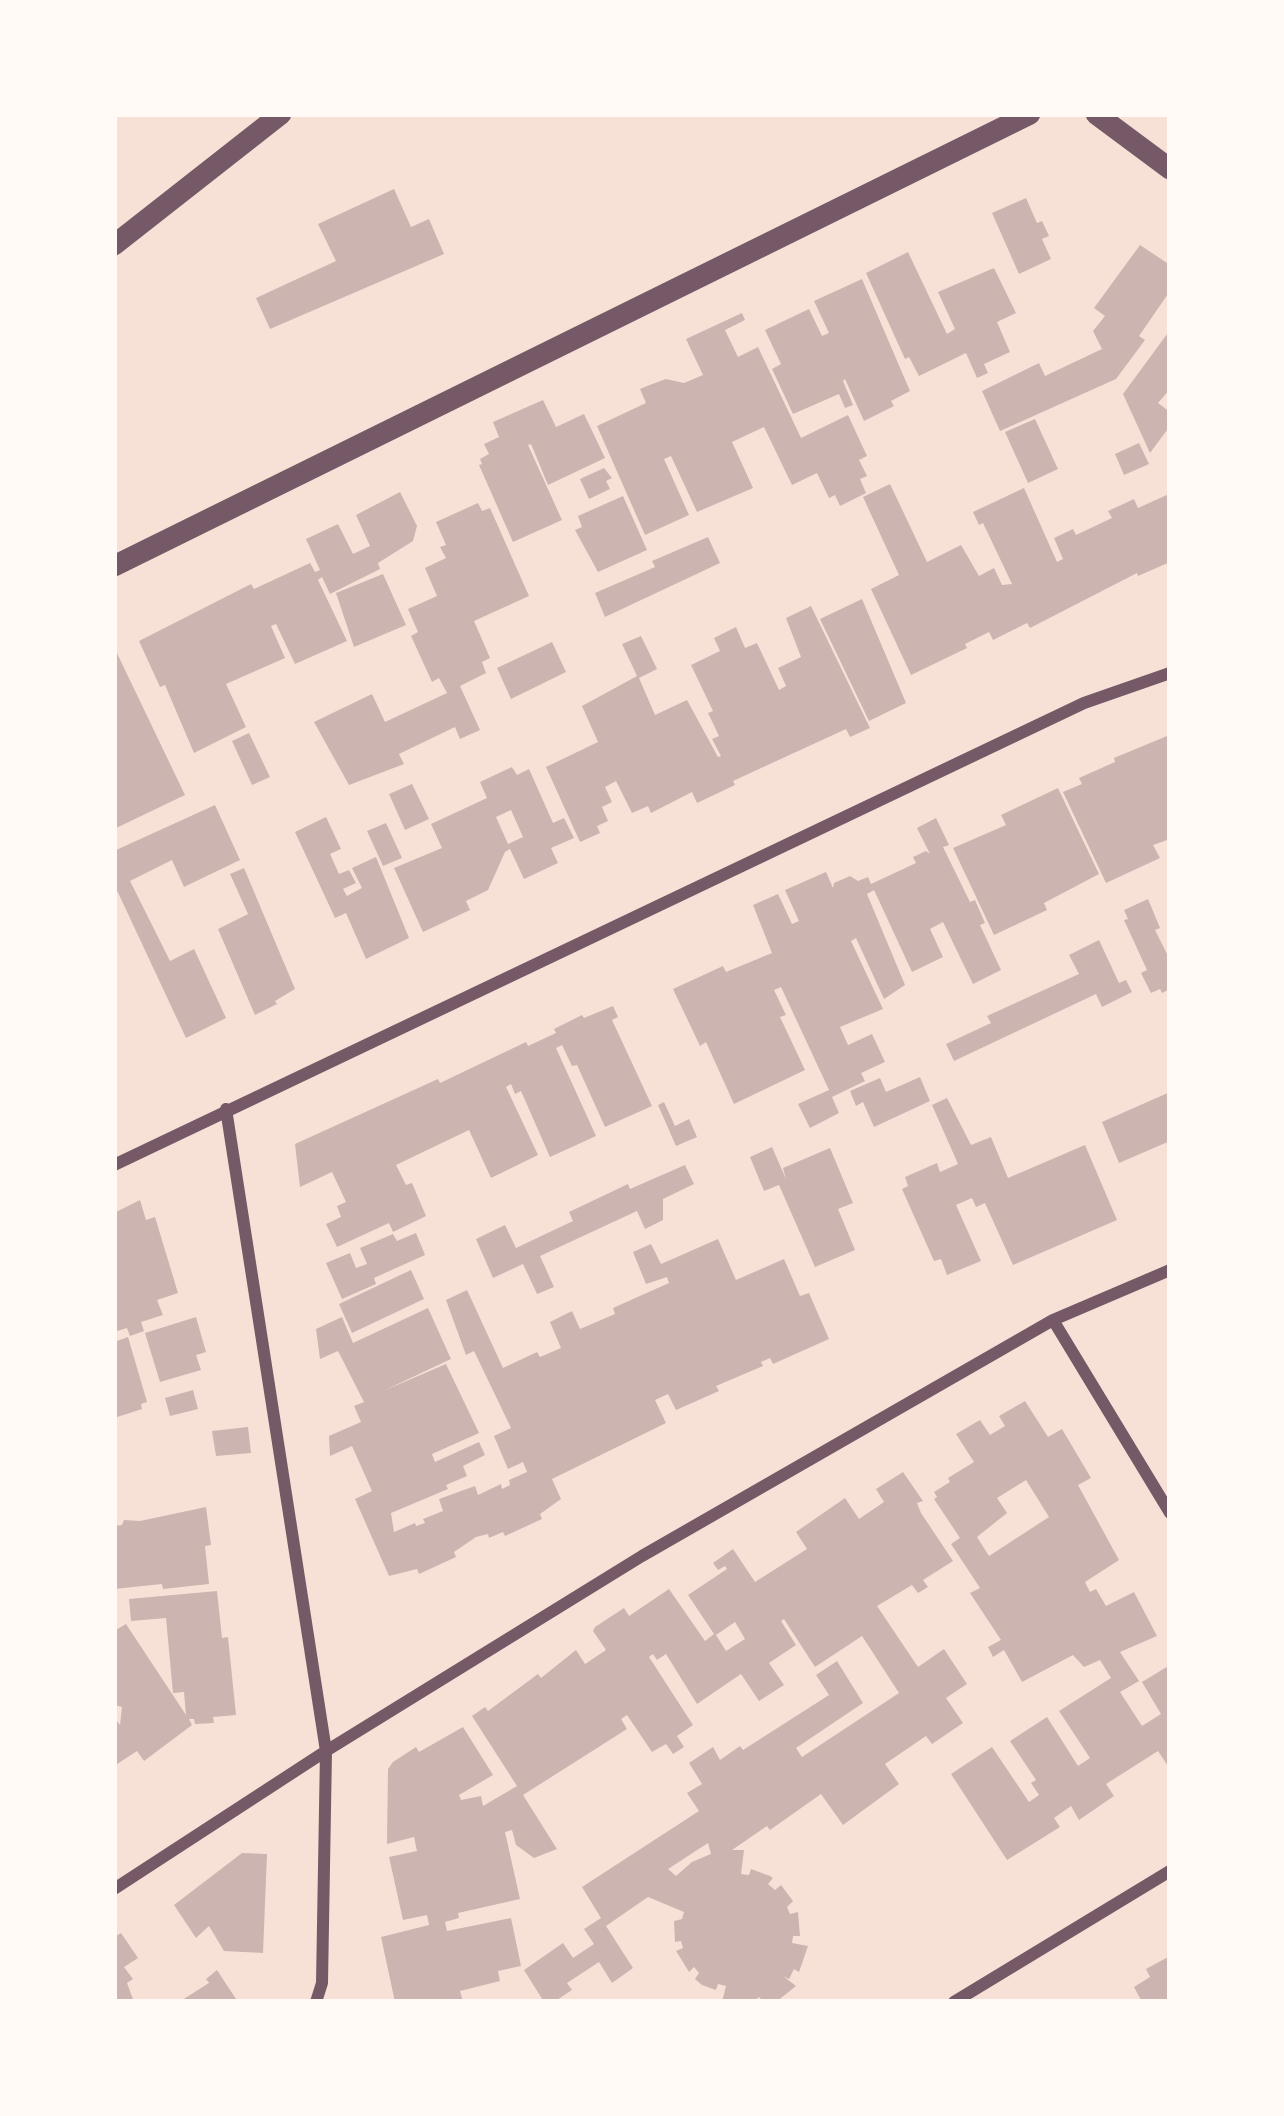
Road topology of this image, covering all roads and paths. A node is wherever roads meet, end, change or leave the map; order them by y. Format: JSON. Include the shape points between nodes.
{"nodes":[{"id":1,"x":281,"y":114,"type":"edge"},
{"id":2,"x":1030,"y":114,"type":"edge"},
{"id":3,"x":1096,"y":114,"type":"edge"},
{"id":4,"x":1170,"y":169,"type":"edge"},
{"id":5,"x":114,"y":245,"type":"edge"},
{"id":6,"x":114,"y":566,"type":"edge"},
{"id":7,"x":1170,"y":673,"type":"edge"},
{"id":8,"x":226,"y":1109,"type":"junction"},
{"id":9,"x":114,"y":1165,"type":"edge"},
{"id":10,"x":1170,"y":1270,"type":"edge"},
{"id":11,"x":1053,"y":1320,"type":"junction"},
{"id":12,"x":1170,"y":1513,"type":"edge"},
{"id":13,"x":326,"y":1751,"type":"junction"},
{"id":14,"x":1170,"y":1871,"type":"edge"},
{"id":15,"x":114,"y":1888,"type":"edge"},
{"id":16,"x":316,"y":2002,"type":"edge"},
{"id":17,"x":954,"y":2002,"type":"edge"}],
"edges":[{"from":1,"to":5,"type":"street"},
{"from":2,"to":6,"type":"street"},
{"from":3,"to":4,"type":"street"},
{"from":7,"to":8,"type":"street","via":[[1084,703]]},
{"from":8,"to":9,"type":"street"},
{"from":8,"to":13,"type":"street"},
{"from":10,"to":11,"type":"street"},
{"from":11,"to":12,"type":"street"},
{"from":11,"to":13,"type":"street","via":[[642,1556]]},
{"from":13,"to":15,"type":"street"},
{"from":13,"to":16,"type":"street"},
{"from":14,"to":17,"type":"street"}]}
